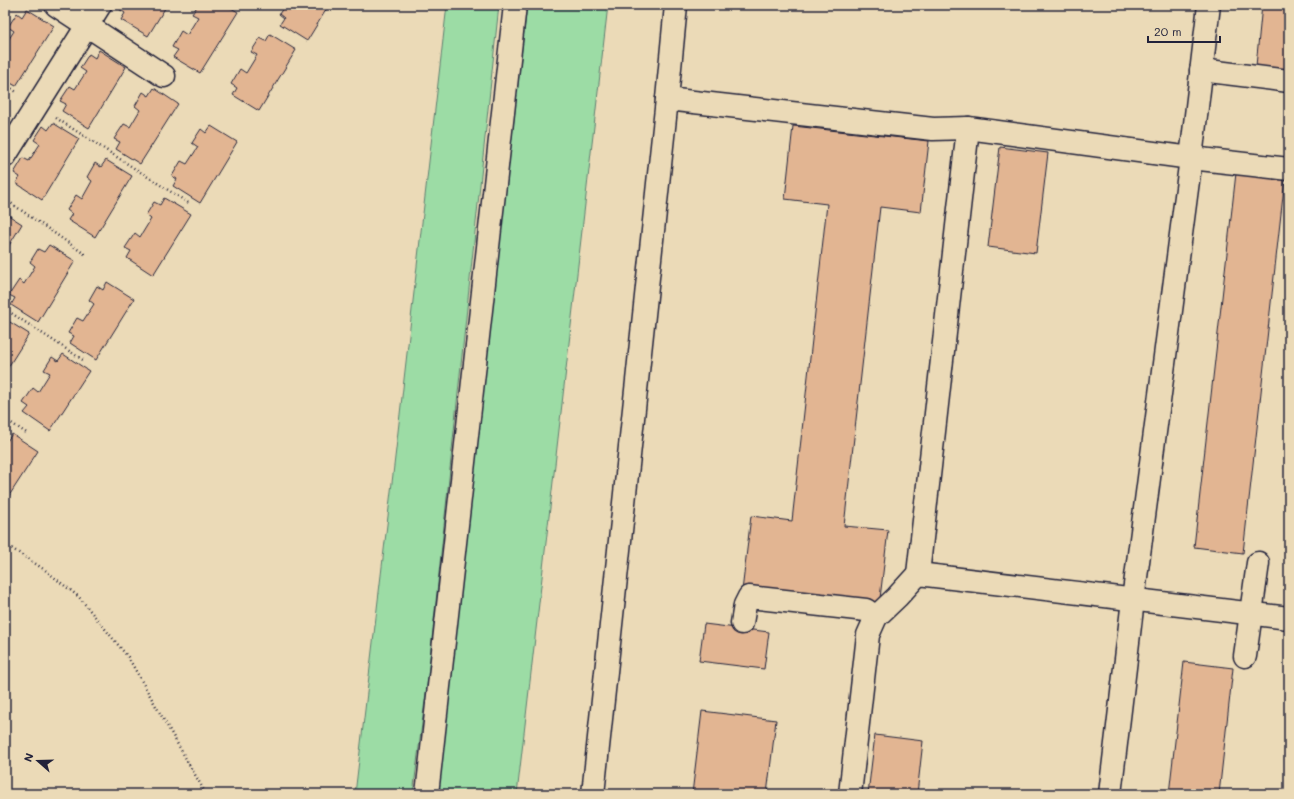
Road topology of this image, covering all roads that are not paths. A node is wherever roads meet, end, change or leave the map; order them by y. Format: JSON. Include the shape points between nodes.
{"nodes":[{"id":1,"x":56,"y":5,"type":"edge"},
{"id":2,"x":100,"y":5,"type":"edge"},
{"id":3,"x":515,"y":5,"type":"edge"},
{"id":4,"x":676,"y":5,"type":"edge"},
{"id":5,"x":1209,"y":5,"type":"edge"},
{"id":6,"x":87,"y":25,"type":"junction"},
{"id":7,"x":1201,"y":70,"type":"junction"},
{"id":8,"x":164,"y":76,"type":"dead end"},
{"id":9,"x":1289,"y":81,"type":"edge"},
{"id":10,"x":667,"y":99,"type":"junction"},
{"id":11,"x":968,"y":128,"type":"junction"},
{"id":12,"x":5,"y":156,"type":"edge"},
{"id":13,"x":1191,"y":158,"type":"junction"},
{"id":14,"x":1289,"y":168,"type":"edge"},
{"id":15,"x":1258,"y":563,"type":"dead end"},
{"id":16,"x":918,"y":574,"type":"junction"},
{"id":17,"x":1133,"y":600,"type":"junction"},
{"id":18,"x":1251,"y":613,"type":"junction"},
{"id":19,"x":876,"y":617,"type":"junction"},
{"id":20,"x":1289,"y":618,"type":"edge"},
{"id":21,"x":742,"y":624,"type":"dead end"},
{"id":22,"x":1245,"y":656,"type":"dead end"},
{"id":23,"x":427,"y":794,"type":"edge"},
{"id":24,"x":593,"y":794,"type":"edge"},
{"id":25,"x":850,"y":794,"type":"edge"},
{"id":26,"x":1110,"y":794,"type":"edge"}],
"edges":[{"from":1,"to":6,"type":"street"},
{"from":2,"to":6,"type":"street"},
{"from":3,"to":23,"type":"street"},
{"from":4,"to":10,"type":"street"},
{"from":5,"to":7,"type":"street"},
{"from":6,"to":8,"type":"street"},
{"from":6,"to":12,"type":"street"},
{"from":7,"to":9,"type":"street"},
{"from":7,"to":13,"type":"street"},
{"from":10,"to":11,"type":"street","via":[[933,129]]},
{"from":10,"to":24,"type":"street"},
{"from":11,"to":13,"type":"street"},
{"from":11,"to":16,"type":"street"},
{"from":13,"to":14,"type":"street"},
{"from":13,"to":17,"type":"street"},
{"from":15,"to":18,"type":"street"},
{"from":16,"to":17,"type":"street"},
{"from":16,"to":19,"type":"street"},
{"from":17,"to":18,"type":"street"},
{"from":17,"to":26,"type":"street"},
{"from":18,"to":20,"type":"street"},
{"from":18,"to":22,"type":"street"},
{"from":19,"to":21,"type":"street","via":[[866,610],[749,597]]},
{"from":19,"to":25,"type":"street","via":[[868,635]]}]}
